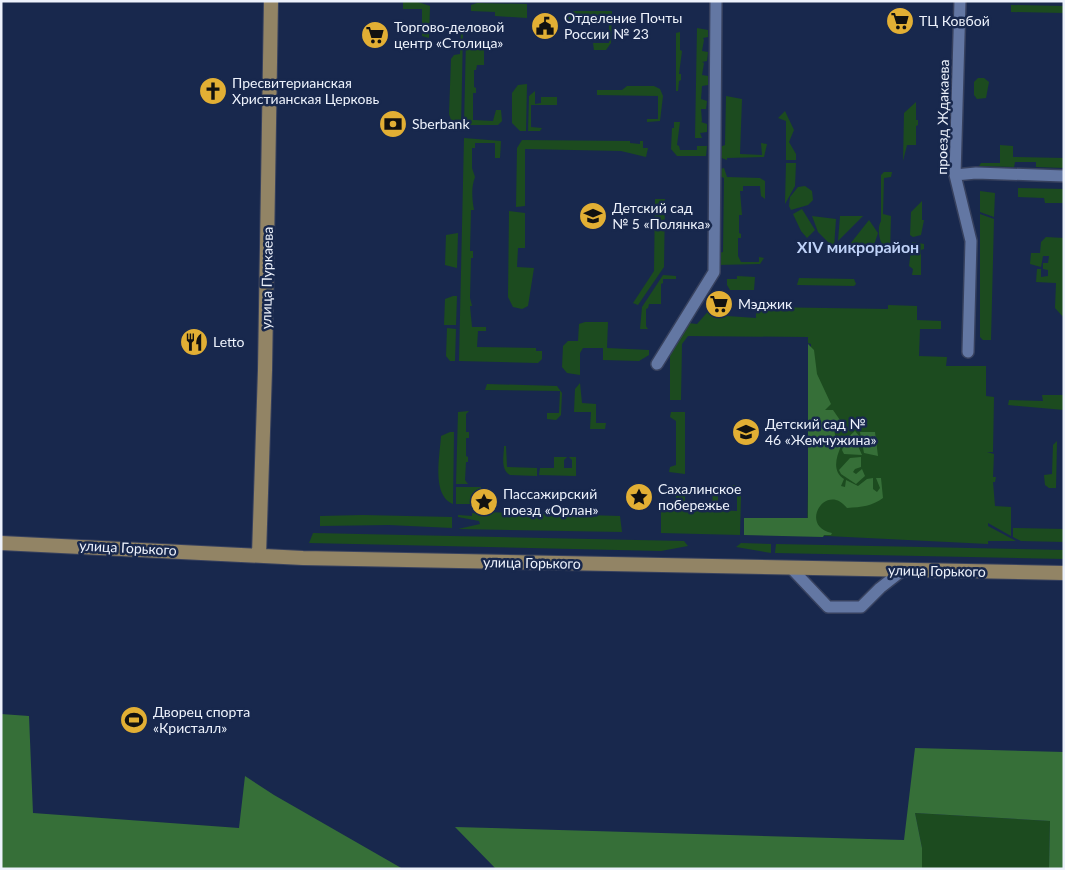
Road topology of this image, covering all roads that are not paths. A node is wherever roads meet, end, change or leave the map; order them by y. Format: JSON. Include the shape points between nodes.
{"nodes":[{"id":1,"x":271,"y":1,"type":"edge"},
{"id":2,"x":716,"y":1,"type":"edge"},
{"id":3,"x":960,"y":1,"type":"edge"},
{"id":4,"x":955,"y":174,"type":"junction"},
{"id":5,"x":1064,"y":176,"type":"edge"},
{"id":6,"x":968,"y":352,"type":"dead end"},
{"id":7,"x":657,"y":364,"type":"dead end"},
{"id":8,"x":1,"y":543,"type":"edge"},
{"id":9,"x":259,"y":555,"type":"junction"},
{"id":10,"x":792,"y":569,"type":"junction"},
{"id":11,"x":903,"y":570,"type":"junction"},
{"id":12,"x":1064,"y":573,"type":"edge"}],
"edges":[{"from":1,"to":9,"type":"main road","name":"улица Пуркаева","via":[[266,370]]},
{"from":2,"to":7,"type":"street","via":[[714,272]]},
{"from":3,"to":4,"type":"street","name":"проезд Ждакаева"},
{"from":4,"to":5,"type":"street"},
{"from":4,"to":6,"type":"street","name":"проезд Ждакаева","via":[[970,241]]},
{"from":8,"to":9,"type":"main road","name":"улица Горького"},
{"from":9,"to":10,"type":"main road","name":"улица Горького"},
{"from":10,"to":11,"type":"main road","name":"улица Горького"},
{"from":10,"to":11,"type":"street","via":[[828,606],[852,607],[861,607]]},
{"from":11,"to":12,"type":"main road","name":"улица Горького"}]}
